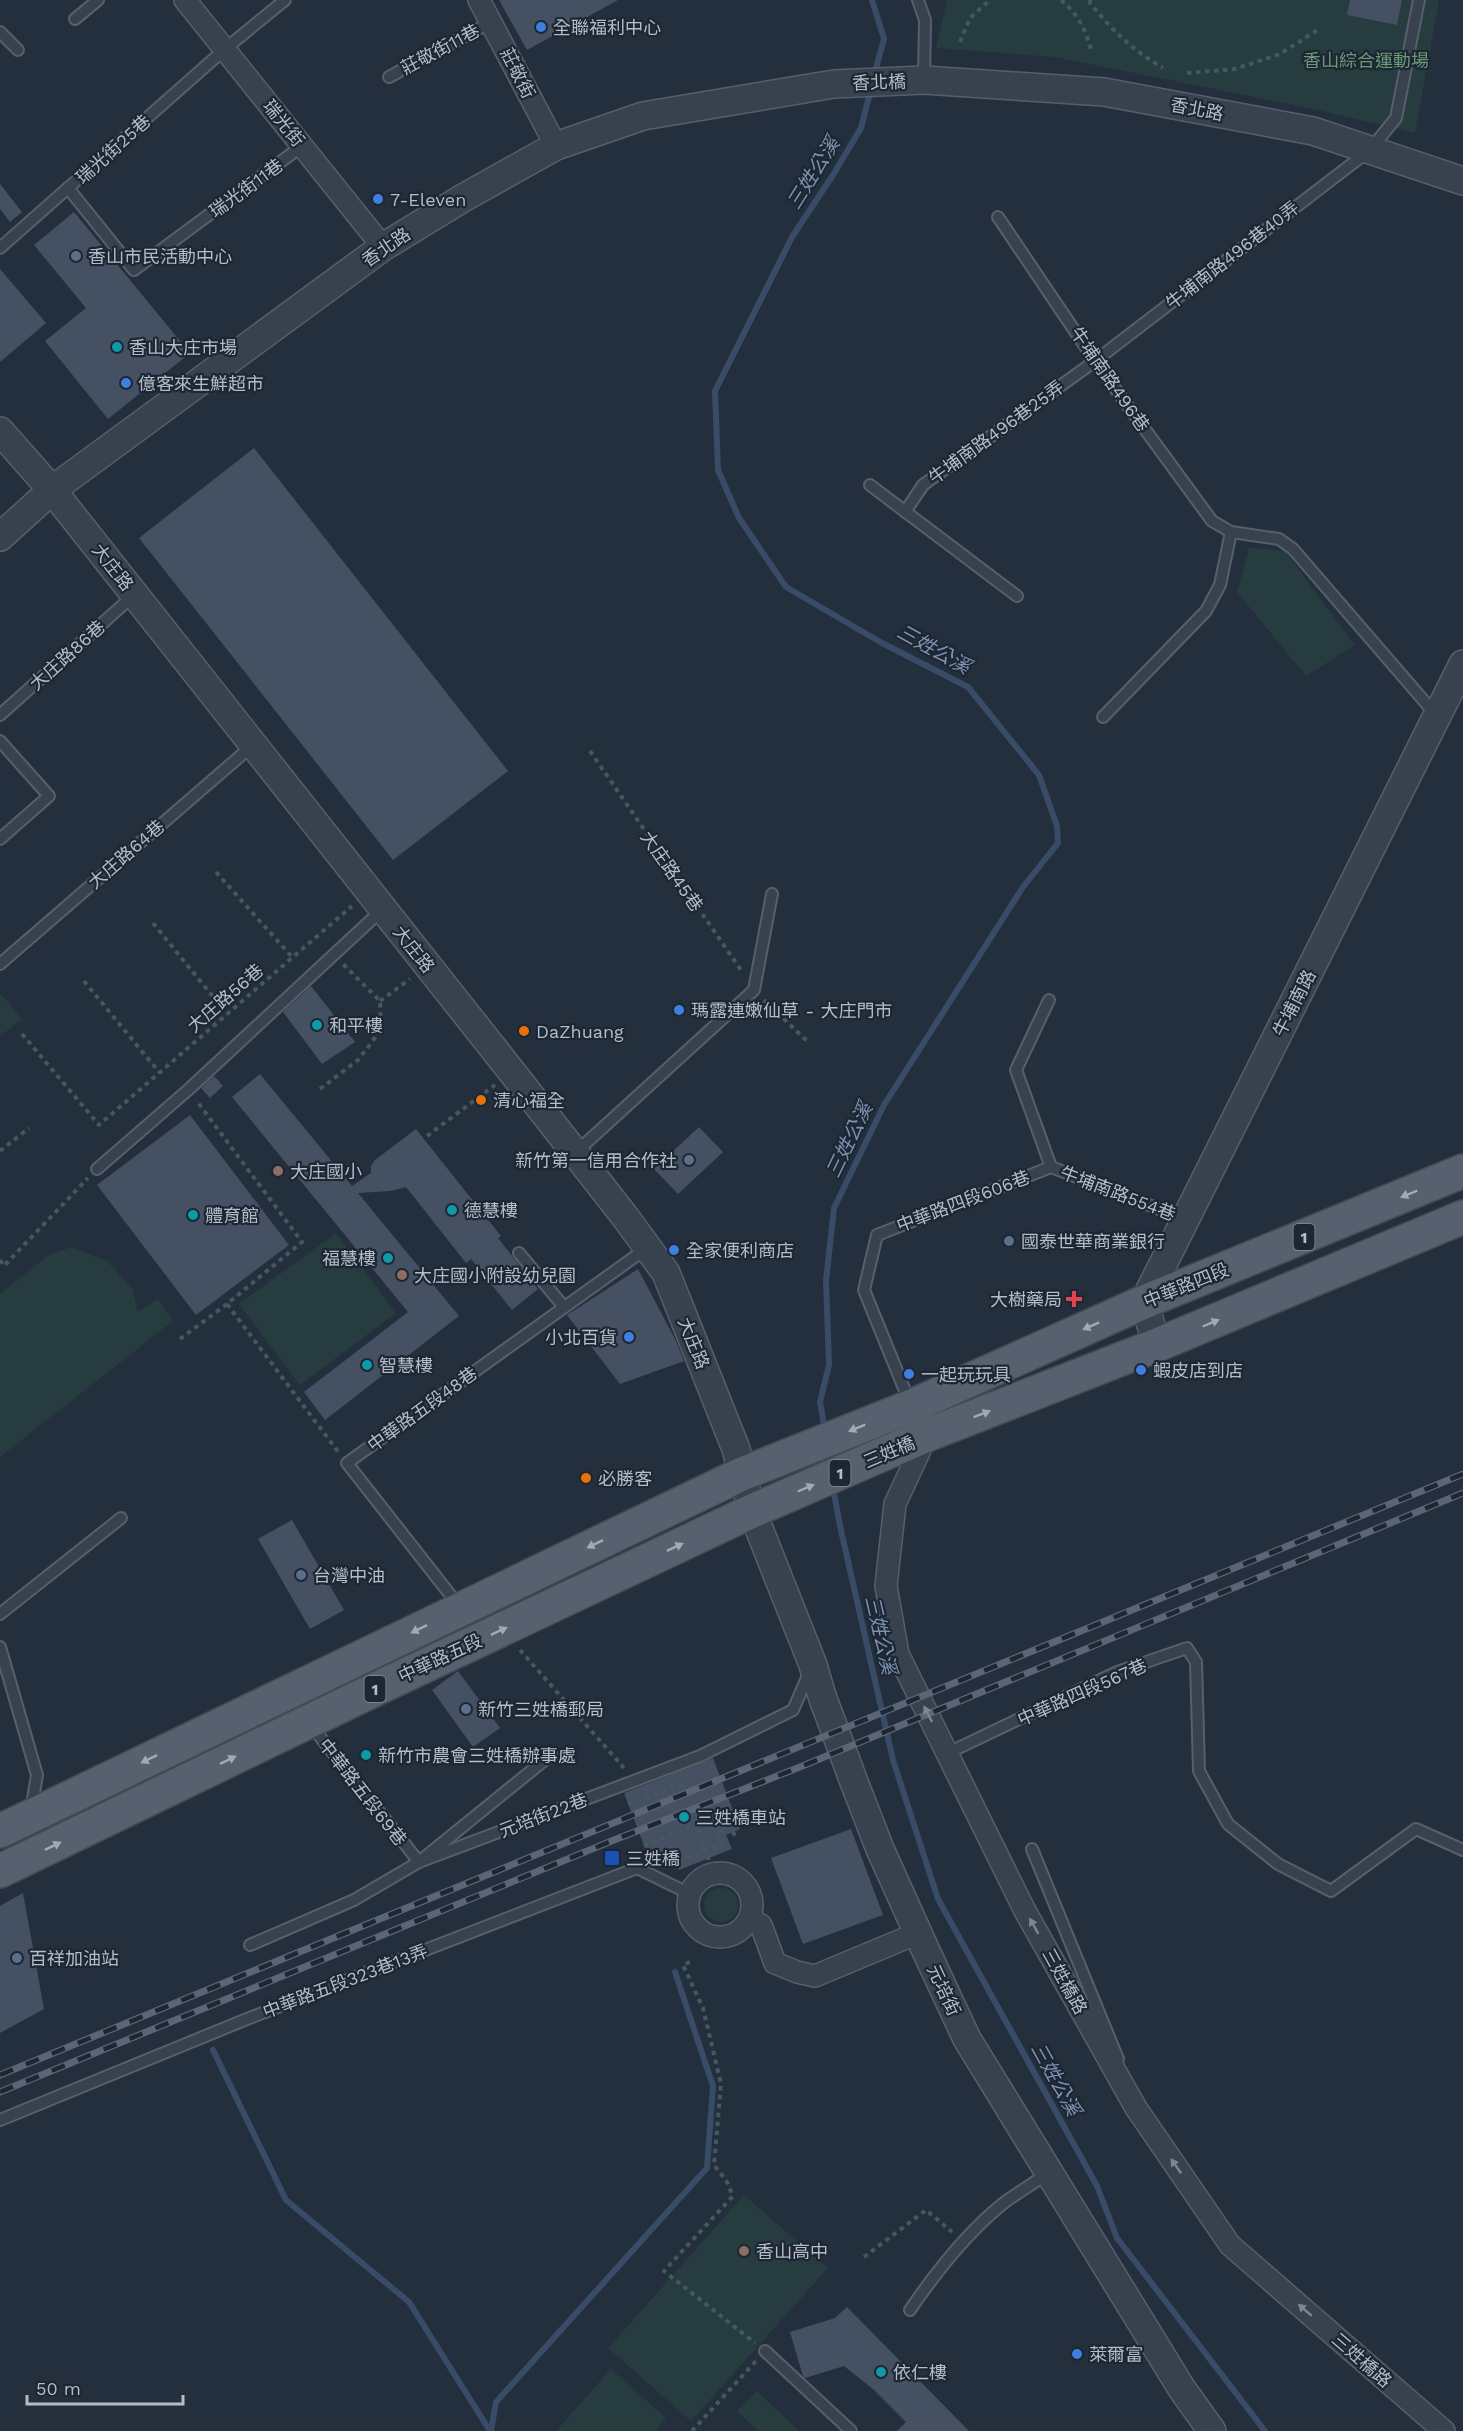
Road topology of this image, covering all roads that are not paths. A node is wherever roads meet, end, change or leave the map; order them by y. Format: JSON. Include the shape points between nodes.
{"nodes":[{"id":1,"x":98,"y":0,"type":"edge"},
{"id":2,"x":185,"y":0,"type":"edge"},
{"id":3,"x":285,"y":0,"type":"edge"},
{"id":4,"x":479,"y":0,"type":"edge"},
{"id":5,"x":918,"y":0,"type":"edge"},
{"id":6,"x":1419,"y":0,"type":"edge"},
{"id":7,"x":75,"y":19,"type":"dead end"},
{"id":8,"x":491,"y":22,"type":"junction"},
{"id":9,"x":0,"y":32,"type":"edge"},
{"id":10,"x":225,"y":49,"type":"junction"},
{"id":11,"x":18,"y":50,"type":"dead end"},
{"id":12,"x":388,"y":77,"type":"dead end"},
{"id":13,"x":924,"y":80,"type":"junction"},
{"id":14,"x":834,"y":84,"type":"joint"},
{"id":15,"x":302,"y":146,"type":"junction"},
{"id":16,"x":556,"y":146,"type":"junction"},
{"id":17,"x":1370,"y":150,"type":"junction"},
{"id":18,"x":1463,"y":181,"type":"edge"},
{"id":19,"x":68,"y":188,"type":"junction"},
{"id":20,"x":998,"y":217,"type":"dead end"},
{"id":21,"x":382,"y":247,"type":"junction"},
{"id":22,"x":0,"y":248,"type":"edge"},
{"id":23,"x":1095,"y":361,"type":"junction"},
{"id":24,"x":0,"y":431,"type":"edge"},
{"id":25,"x":870,"y":485,"type":"dead end"},
{"id":26,"x":52,"y":490,"type":"junction"},
{"id":27,"x":905,"y":512,"type":"junction"},
{"id":28,"x":1231,"y":532,"type":"junction"},
{"id":29,"x":0,"y":537,"type":"edge"},
{"id":30,"x":135,"y":595,"type":"junction"},
{"id":31,"x":1017,"y":596,"type":"dead end"},
{"id":32,"x":1463,"y":664,"type":"edge"},
{"id":33,"x":0,"y":715,"type":"edge"},
{"id":34,"x":1437,"y":716,"type":"junction"},
{"id":35,"x":1102,"y":717,"type":"dead end"},
{"id":36,"x":0,"y":741,"type":"edge"},
{"id":37,"x":253,"y":744,"type":"junction"},
{"id":38,"x":0,"y":839,"type":"edge"},
{"id":39,"x":772,"y":894,"type":"dead end"},
{"id":40,"x":376,"y":900,"type":"junction"},
{"id":41,"x":0,"y":964,"type":"edge"},
{"id":42,"x":1049,"y":1000,"type":"dead end"},
{"id":43,"x":575,"y":1153,"type":"junction"},
{"id":44,"x":1051,"y":1167,"type":"junction"},
{"id":45,"x":97,"y":1169,"type":"road end"},
{"id":46,"x":1463,"y":1171,"type":"edge"},
{"id":47,"x":1463,"y":1217,"type":"edge"},
{"id":48,"x":1185,"y":1219,"type":"junction"},
{"id":49,"x":648,"y":1248,"type":"junction"},
{"id":50,"x":519,"y":1253,"type":"dead end"},
{"id":51,"x":1144,"y":1302,"type":"junction"},
{"id":52,"x":564,"y":1307,"type":"junction"},
{"id":53,"x":1157,"y":1345,"type":"junction"},
{"id":54,"x":912,"y":1406,"type":"junction"},
{"id":55,"x":927,"y":1435,"type":"junction"},
{"id":56,"x":742,"y":1474,"type":"junction"},
{"id":57,"x":752,"y":1511,"type":"junction"},
{"id":58,"x":121,"y":1518,"type":"dead end"},
{"id":59,"x":461,"y":1609,"type":"junction"},
{"id":60,"x":0,"y":1614,"type":"edge"},
{"id":61,"x":0,"y":1647,"type":"edge"},
{"id":62,"x":813,"y":1665,"type":"junction"},
{"id":63,"x":308,"y":1721,"type":"junction"},
{"id":64,"x":948,"y":1753,"type":"junction"},
{"id":65,"x":552,"y":1754,"type":"dead end"},
{"id":66,"x":30,"y":1816,"type":"junction"},
{"id":67,"x":0,"y":1831,"type":"edge"},
{"id":68,"x":1032,"y":1849,"type":"dead end"},
{"id":69,"x":1463,"y":1850,"type":"edge"},
{"id":70,"x":419,"y":1862,"type":"junction"},
{"id":71,"x":1,"y":1867,"type":"edge"},
{"id":72,"x":690,"y":1894,"type":"junction"},
{"id":73,"x":750,"y":1919,"type":"junction"},
{"id":74,"x":918,"y":1933,"type":"junction"},
{"id":75,"x":250,"y":1945,"type":"dead end"},
{"id":76,"x":1118,"y":2077,"type":"junction"},
{"id":77,"x":0,"y":2120,"type":"edge"},
{"id":78,"x":1048,"y":2173,"type":"junction"},
{"id":79,"x":910,"y":2310,"type":"dead end"},
{"id":80,"x":765,"y":2351,"type":"road end"},
{"id":81,"x":851,"y":2431,"type":"edge"},
{"id":82,"x":1212,"y":2431,"type":"edge"},
{"id":83,"x":1444,"y":2431,"type":"edge"}],
"edges":[{"from":1,"to":7,"type":"lane"},
{"from":2,"to":10,"type":"street","name":"瑞光街"},
{"from":3,"to":10,"type":"lane","name":"瑞光街25巷"},
{"from":4,"to":8,"type":"street","name":"莊敬街"},
{"from":5,"to":13,"type":"lane","via":[[925,20]]},
{"from":6,"to":17,"type":"lane","name":"牛埔南路496巷40弄","via":[[1396,118]]},
{"from":8,"to":12,"type":"lane","name":"莊敬街11巷"},
{"from":8,"to":16,"type":"street","name":"莊敬街"},
{"from":9,"to":11,"type":"lane"},
{"from":10,"to":15,"type":"street","name":"瑞光街"},
{"from":10,"to":19,"type":"lane","name":"瑞光街25巷"},
{"from":13,"to":14,"type":"street","name":"香北橋"},
{"from":13,"to":17,"type":"street","name":"香北路","via":[[1104,92],[1313,131]]},
{"from":14,"to":16,"type":"street","name":"香北路","via":[[643,116]]},
{"from":15,"to":19,"type":"lane","name":"瑞光街11巷","via":[[134,270]]},
{"from":15,"to":21,"type":"street","name":"瑞光街"},
{"from":16,"to":21,"type":"street","name":"香北路"},
{"from":17,"to":18,"type":"street","name":"香北路"},
{"from":17,"to":23,"type":"lane","name":"牛埔南路496巷40弄"},
{"from":19,"to":22,"type":"lane","name":"瑞光街25巷"},
{"from":20,"to":23,"type":"lane","name":"牛埔南路496巷"},
{"from":21,"to":26,"type":"street","name":"香北路"},
{"from":23,"to":27,"type":"lane","name":"牛埔南路496巷25弄","via":[[923,485]]},
{"from":23,"to":28,"type":"lane","name":"牛埔南路496巷","via":[[1212,521]]},
{"from":24,"to":26,"type":"street","name":"大庄路"},
{"from":25,"to":27,"type":"lane"},
{"from":26,"to":29,"type":"street","name":"香北路"},
{"from":26,"to":30,"type":"street","name":"大庄路"},
{"from":27,"to":31,"type":"lane"},
{"from":28,"to":34,"type":"lane","name":"牛埔南路496巷","via":[[1279,539],[1293,549]]},
{"from":28,"to":35,"type":"lane","via":[[1220,585],[1206,611]]},
{"from":30,"to":33,"type":"lane","name":"大庄路86巷"},
{"from":30,"to":37,"type":"street","name":"大庄路"},
{"from":32,"to":34,"type":"street","name":"牛埔南路"},
{"from":34,"to":48,"type":"street","name":"牛埔南路"},
{"from":36,"to":38,"type":"lane","via":[[49,796]]},
{"from":37,"to":40,"type":"street","name":"大庄路"},
{"from":37,"to":41,"type":"lane","name":"大庄路64巷"},
{"from":39,"to":43,"type":"lane","via":[[754,990]]},
{"from":40,"to":43,"type":"street","name":"大庄路"},
{"from":40,"to":45,"type":"lane","via":[[334,955]]},
{"from":42,"to":44,"type":"lane","name":"中華路四段606巷","via":[[1017,1070]]},
{"from":43,"to":49,"type":"street","name":"大庄路"},
{"from":44,"to":48,"type":"lane","name":"牛埔南路554巷"},
{"from":44,"to":54,"type":"lane","name":"中華路四段606巷","via":[[877,1235],[864,1290]]},
{"from":46,"to":51,"type":"main road","name":"中華路四段","number":"1","one_way":true},
{"from":53,"to":47,"type":"main road","number":"1","one_way":true},
{"from":48,"to":51,"type":"street","name":"牛埔南路"},
{"from":49,"to":52,"type":"lane","name":"中華路五段48巷"},
{"from":49,"to":56,"type":"street","name":"大庄路","via":[[666,1273],[736,1449]]},
{"from":50,"to":52,"type":"lane"},
{"from":51,"to":53,"type":"street"},
{"from":51,"to":54,"type":"main road","name":"中華路四段","number":"1","one_way":true},
{"from":52,"to":59,"type":"lane","name":"中華路五段48巷","via":[[347,1463]]},
{"from":55,"to":53,"type":"main road","number":"1","one_way":true},
{"from":54,"to":56,"type":"main road","name":"三姓橋","number":"1","one_way":true},
{"from":57,"to":55,"type":"main road","name":"三姓橋","number":"1","one_way":true},
{"from":64,"to":55,"type":"street","name":"三姓橋路","one_way":true,"via":[[898,1654],[886,1586],[895,1504]]},
{"from":56,"to":57,"type":"street","name":"大庄路"},
{"from":56,"to":59,"type":"main road","name":"中華路五段","number":"1","one_way":true},
{"from":57,"to":62,"type":"street","name":"元培街"},
{"from":63,"to":57,"type":"main road","name":"中華路五段","number":"1","one_way":true},
{"from":58,"to":60,"type":"lane"},
{"from":59,"to":66,"type":"main road","name":"中華路五段","number":"1","one_way":true},
{"from":61,"to":66,"type":"lane","via":[[37,1776]]},
{"from":62,"to":70,"type":"lane","name":"元培街22巷","via":[[793,1710],[700,1756]]},
{"from":62,"to":74,"type":"street","name":"元培街","via":[[880,1849]]},
{"from":63,"to":70,"type":"lane","name":"中華路五段69巷"},
{"from":71,"to":63,"type":"main road","name":"中華路五段","number":"1","one_way":true},
{"from":64,"to":69,"type":"lane","name":"中華路四段567巷","via":[[1118,1672],[1187,1648],[1196,1662],[1199,1771],[1228,1824],[1278,1864],[1331,1891],[1416,1828]]},
{"from":76,"to":64,"type":"street","name":"三姓橋路","one_way":true,"via":[[1025,1911]]},
{"from":65,"to":70,"type":"lane"},
{"from":66,"to":67,"type":"main road","name":"中華路五段","number":"1"},
{"from":68,"to":76,"type":"lane","via":[[1107,2029],[1120,2064]]},
{"from":70,"to":75,"type":"lane","name":"元培街22巷","via":[[354,1900]]},
{"from":72,"to":73,"type":"street","via":[[690,1916],[703,1932],[724,1937],[735,1934]]},
{"from":72,"to":73,"type":"street","via":[[702,1877],[712,1873],[733,1875],[749,1888],[753,1898]]},
{"from":72,"to":77,"type":"lane","name":"中華路五段323巷13弄","via":[[637,1868],[247,2019]]},
{"from":73,"to":74,"type":"street","via":[[761,1925],[775,1963],[815,1976]]},
{"from":74,"to":78,"type":"street","name":"元培街","via":[[967,2039]]},
{"from":83,"to":76,"type":"street","name":"三姓橋路","one_way":true,"via":[[1230,2245]]},
{"from":78,"to":79,"type":"lane","via":[[1004,2203],[964,2242]]},
{"from":78,"to":82,"type":"street","name":"元培街","via":[[1182,2390]]},
{"from":80,"to":81,"type":"lane"}]}
